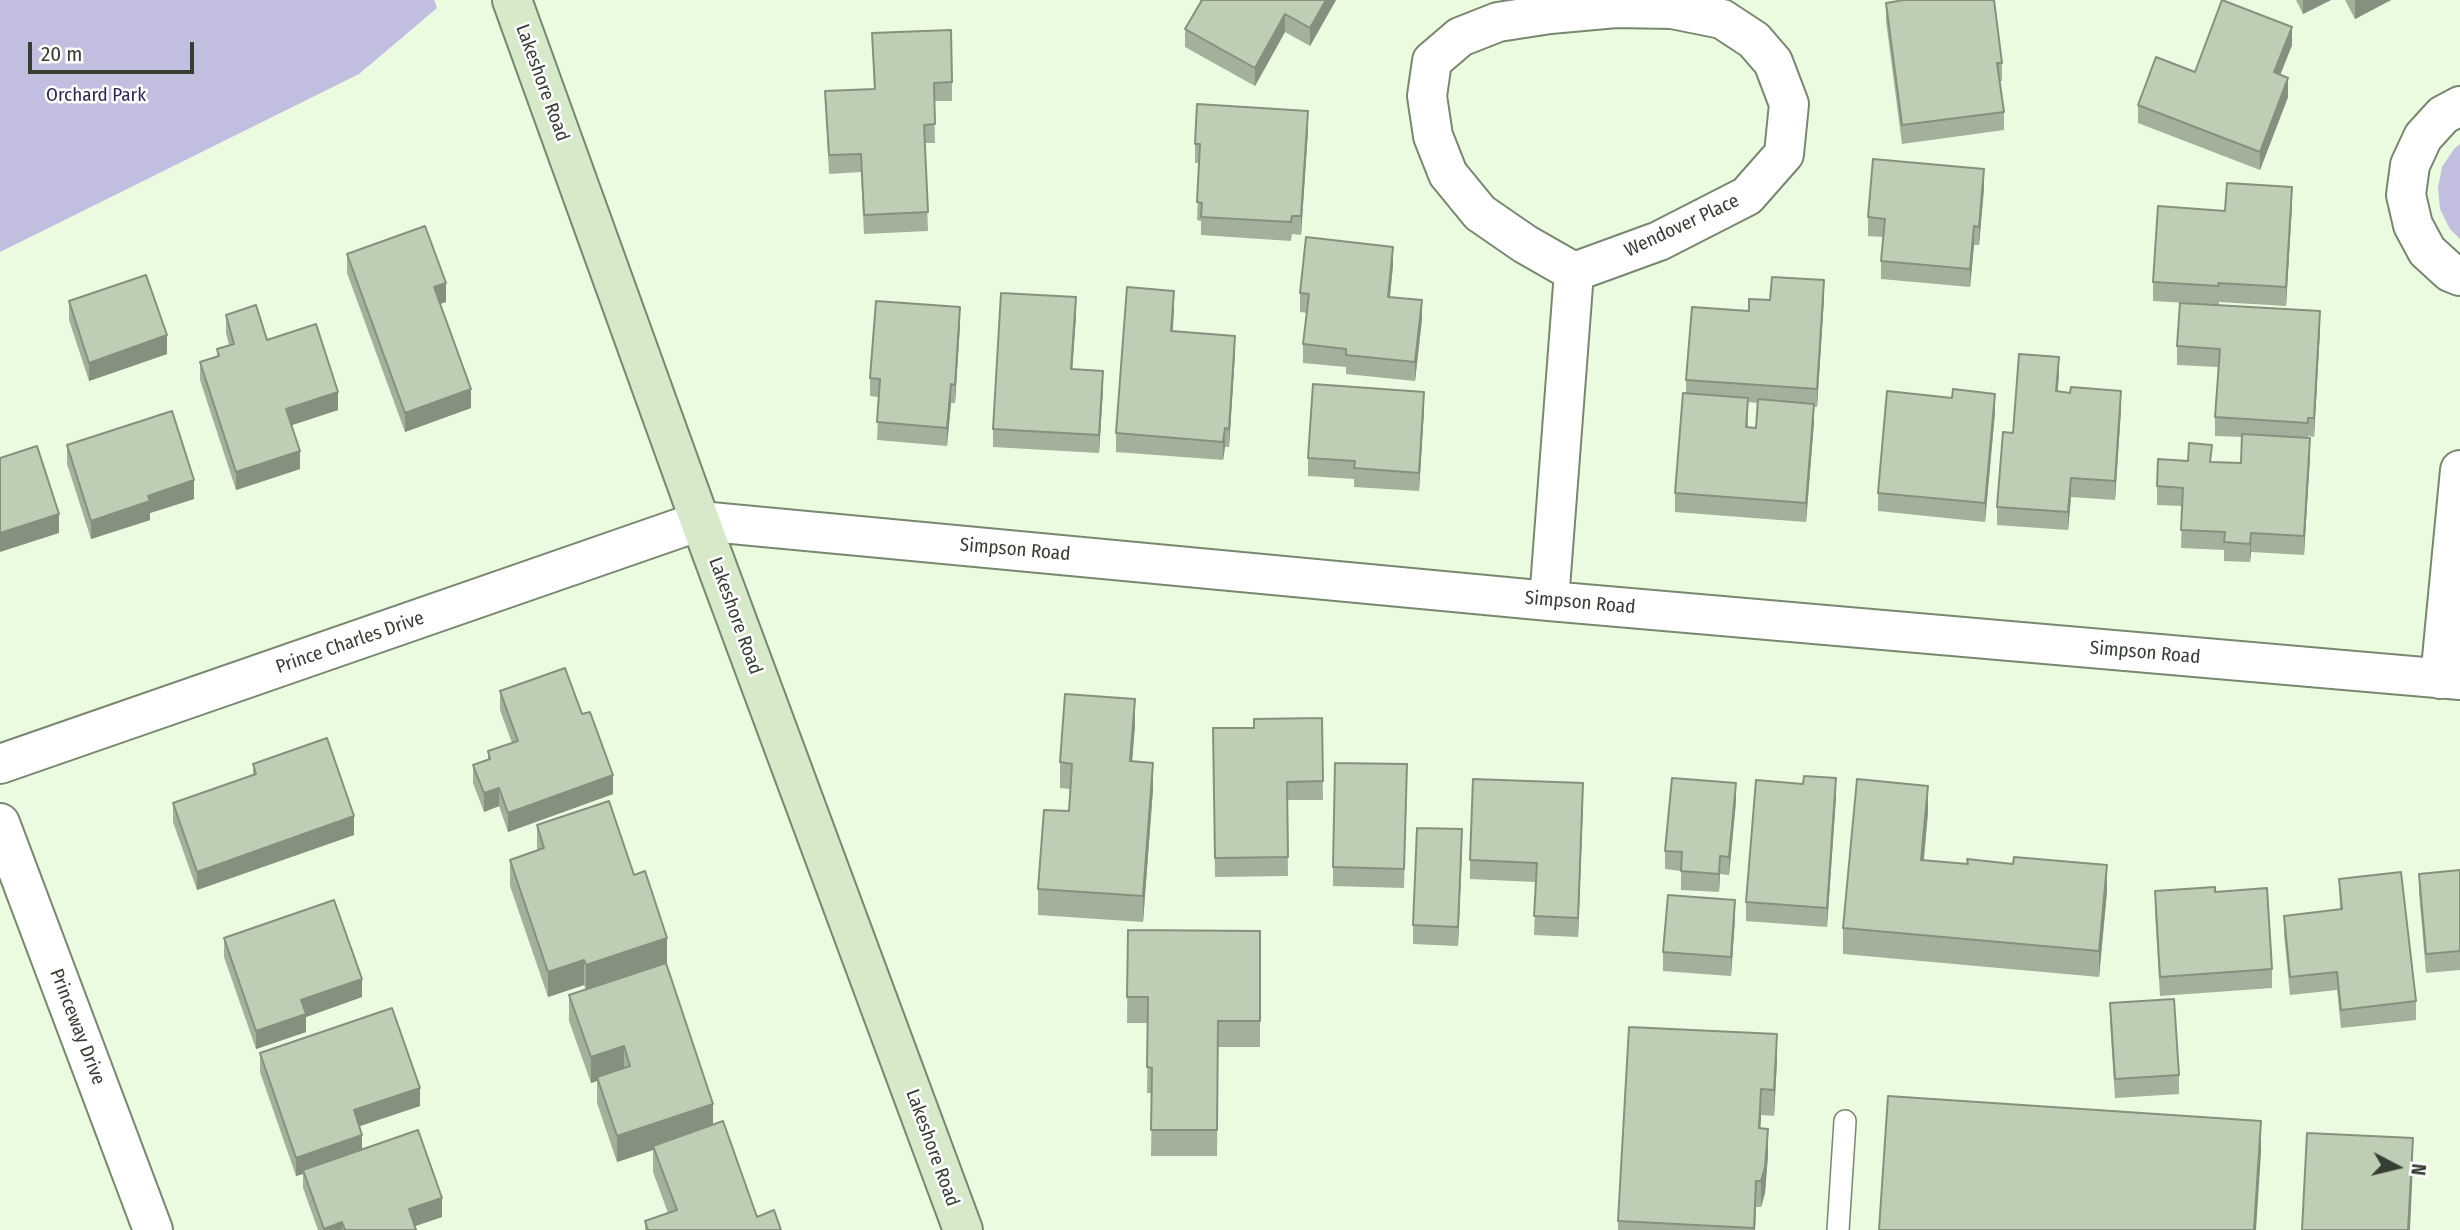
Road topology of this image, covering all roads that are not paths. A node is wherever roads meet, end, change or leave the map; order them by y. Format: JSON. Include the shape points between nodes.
{"nodes":[{"id":1,"x":512,"y":0,"type":"edge"},
{"id":2,"x":2460,"y":106,"type":"edge"},
{"id":3,"x":1574,"y":272,"type":"junction"},
{"id":4,"x":2460,"y":276,"type":"edge"},
{"id":5,"x":2460,"y":470,"type":"edge"},
{"id":6,"x":700,"y":521,"type":"junction"},
{"id":7,"x":1549,"y":601,"type":"junction"},
{"id":8,"x":2450,"y":680,"type":"edge"},
{"id":9,"x":0,"y":764,"type":"edge"},
{"id":10,"x":0,"y":823,"type":"edge"},
{"id":11,"x":1845,"y":1121,"type":"dead end"},
{"id":12,"x":153,"y":1230,"type":"edge"},
{"id":13,"x":963,"y":1230,"type":"edge"},
{"id":14,"x":1838,"y":1230,"type":"edge"}],
"edges":[{"from":1,"to":6,"type":"main road","name":"Lakeshore Road"},
{"from":2,"to":4,"type":"street","via":[[2443,115],[2423,137],[2410,165],[2406,195],[2413,225],[2427,251]]},
{"from":3,"to":3,"type":"street","name":"Wendover Place","via":[[1658,241],[1747,197],[1784,155],[1789,104],[1773,62],[1754,40],[1722,19],[1672,9],[1616,8],[1498,22],[1460,37],[1432,61],[1427,96],[1433,136],[1448,174],[1480,213]]},
{"from":3,"to":7,"type":"street"},
{"from":5,"to":8,"type":"street"},
{"from":6,"to":7,"type":"street","name":"Simpson Road"},
{"from":6,"to":9,"type":"street","name":"Prince Charles Drive"},
{"from":6,"to":13,"type":"main road","name":"Lakeshore Road"},
{"from":7,"to":8,"type":"street","name":"Simpson Road"},
{"from":10,"to":12,"type":"street","name":"Princeway Drive"},
{"from":11,"to":14,"type":"lane"}]}
